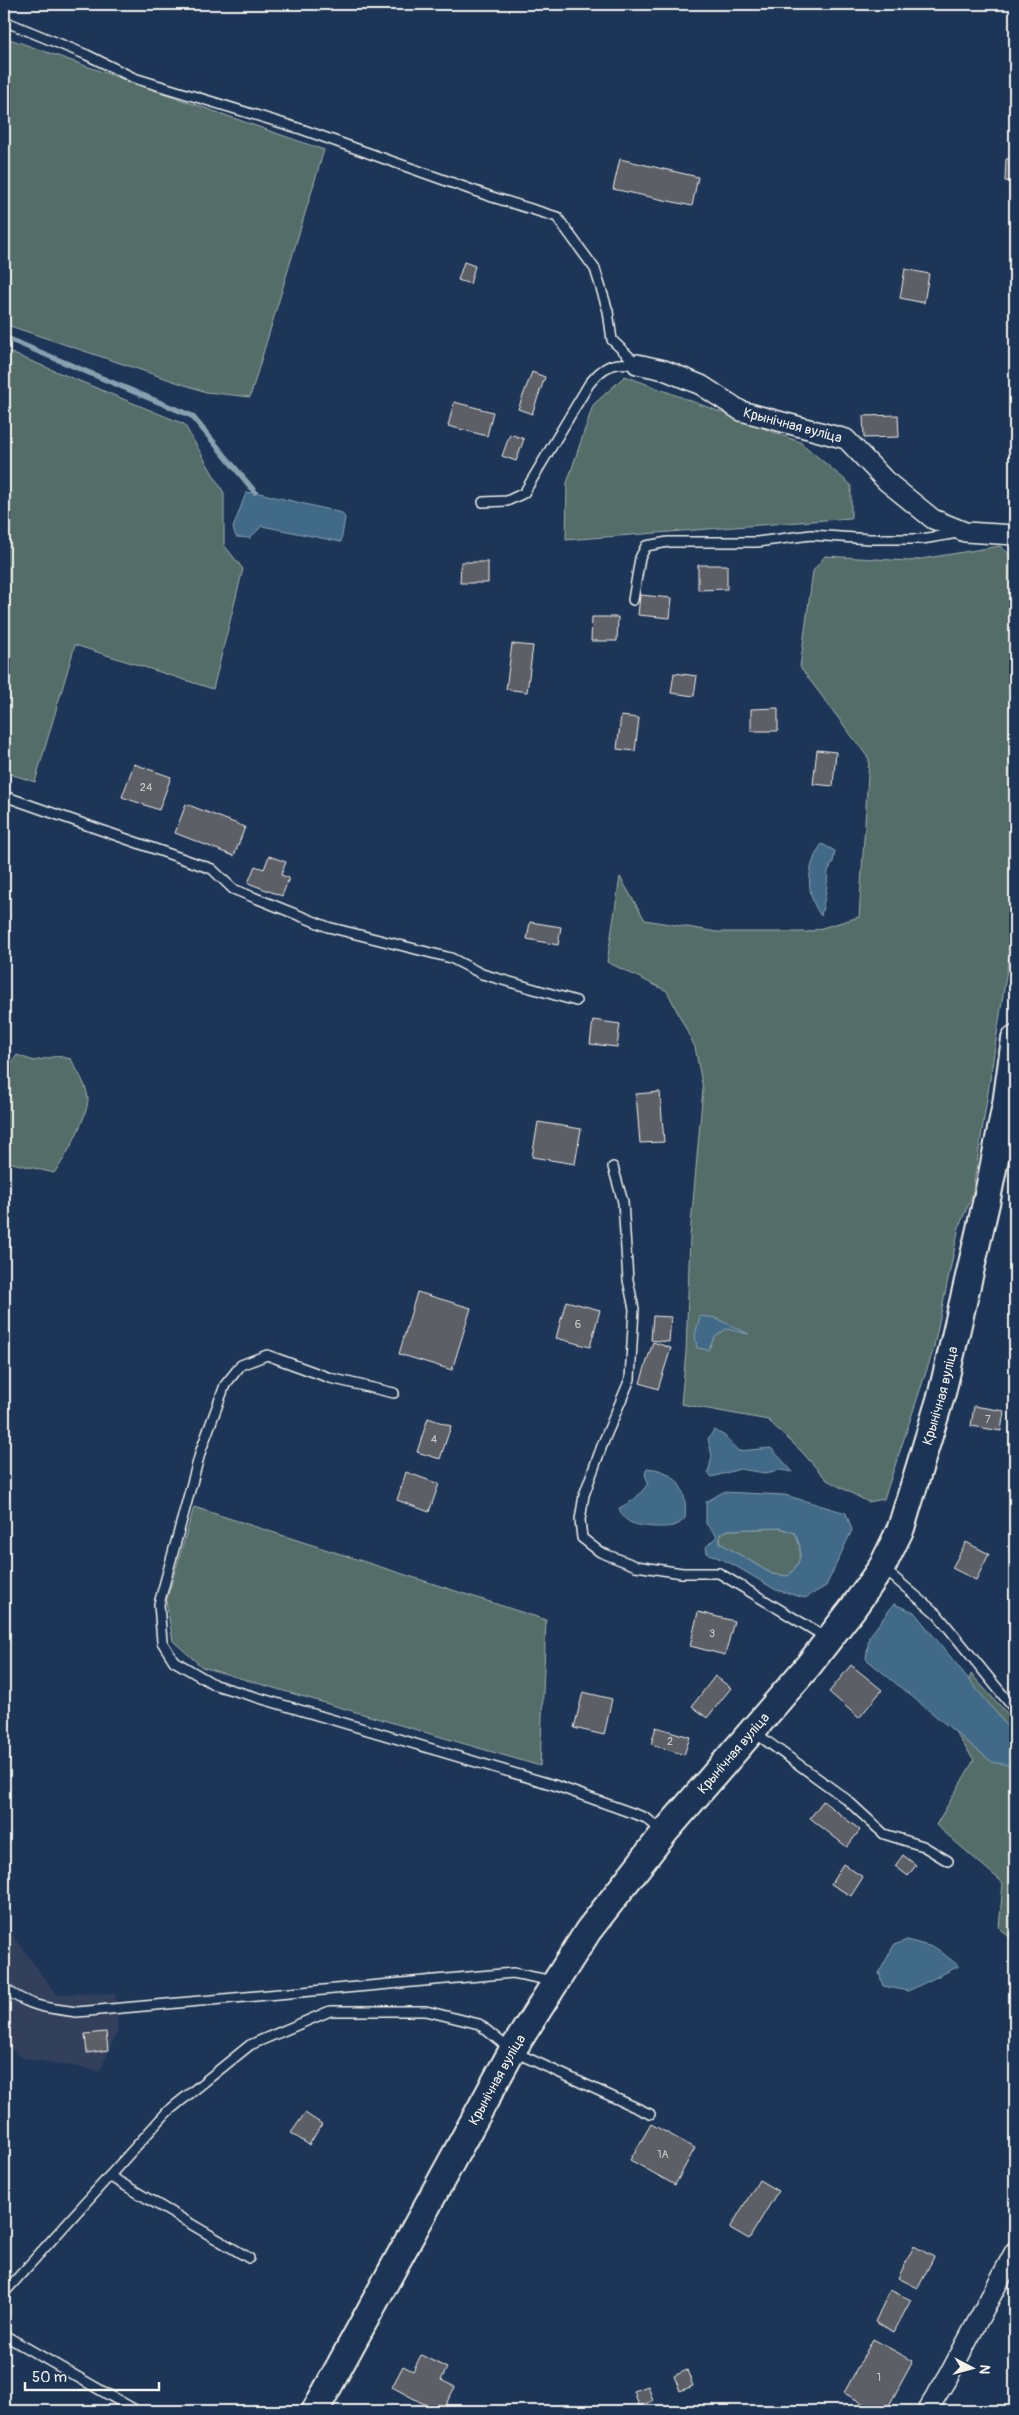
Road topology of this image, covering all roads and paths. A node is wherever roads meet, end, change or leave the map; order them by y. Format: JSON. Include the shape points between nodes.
{"nodes":[{"id":1,"x":4,"y":21,"type":"edge"},
{"id":2,"x":637,"y":364,"type":"junction"},
{"id":3,"x":483,"y":502,"type":"dead end"},
{"id":4,"x":965,"y":532,"type":"junction"},
{"id":5,"x":1015,"y":535,"type":"edge"},
{"id":6,"x":633,"y":600,"type":"dead end"},
{"id":7,"x":4,"y":796,"type":"edge"},
{"id":8,"x":576,"y":1001,"type":"dead end"},
{"id":9,"x":1015,"y":1040,"type":"edge"},
{"id":10,"x":613,"y":1166,"type":"dead end"},
{"id":11,"x":394,"y":1393,"type":"dead end"},
{"id":12,"x":882,"y":1567,"type":"junction"},
{"id":13,"x":829,"y":1639,"type":"junction"},
{"id":14,"x":1015,"y":1710,"type":"edge"},
{"id":15,"x":752,"y":1731,"type":"junction"},
{"id":16,"x":665,"y":1832,"type":"junction"},
{"id":17,"x":948,"y":1861,"type":"dead end"},
{"id":18,"x":556,"y":1981,"type":"junction"},
{"id":19,"x":4,"y":1988,"type":"edge"},
{"id":20,"x":512,"y":2051,"type":"junction"},
{"id":21,"x":650,"y":2114,"type":"dead end"},
{"id":22,"x":109,"y":2176,"type":"junction"},
{"id":23,"x":1015,"y":2251,"type":"edge"},
{"id":24,"x":249,"y":2258,"type":"dead end"},
{"id":25,"x":4,"y":2293,"type":"edge"},
{"id":26,"x":4,"y":2336,"type":"edge"},
{"id":27,"x":137,"y":2411,"type":"edge"},
{"id":28,"x":314,"y":2411,"type":"edge"},
{"id":29,"x":927,"y":2411,"type":"edge"}],
"edges":[{"from":1,"to":2,"type":"lane","via":[[134,78],[301,129],[488,196],[557,217],[595,269],[608,311],[612,340]]},
{"from":2,"to":3,"type":"lane","via":[[623,363],[601,369],[524,493],[507,501]]},
{"from":2,"to":4,"type":"street","name":"Крынічная вуліца","via":[[664,370],[701,386],[741,411],[846,439],[886,481],[934,519]]},
{"from":4,"to":5,"type":"street","name":"Крынічная вуліца"},
{"from":4,"to":6,"type":"lane","via":[[922,539],[811,535],[757,542],[668,542],[646,546],[640,558]]},
{"from":7,"to":8,"type":"lane","via":[[212,869],[233,889],[328,927],[451,958],[482,974]]},
{"from":9,"to":12,"type":"street","name":"Крынічная вуліца","via":[[988,1199],[942,1393],[901,1528]]},
{"from":10,"to":13,"type":"lane","via":[[623,1202],[628,1280],[634,1309],[630,1379],[584,1495],[580,1520],[582,1538],[600,1552],[636,1566],[719,1573]]},
{"from":11,"to":16,"type":"lane","via":[[330,1378],[267,1355],[242,1364],[225,1384],[201,1450],[159,1604],[162,1642],[174,1662],[215,1685],[554,1785],[646,1818]]},
{"from":12,"to":13,"type":"street","name":"Крынічная вуліца"},
{"from":12,"to":14,"type":"lane","via":[[937,1614]]},
{"from":13,"to":15,"type":"street","name":"Крынічная вуліца"},
{"from":15,"to":16,"type":"street","name":"Крынічная вуліца"},
{"from":15,"to":17,"type":"lane","via":[[846,1799],[884,1834],[923,1846]]},
{"from":16,"to":18,"type":"street","name":"Крынічная вуліца","via":[[588,1931]]},
{"from":18,"to":19,"type":"lane","via":[[513,1973],[77,2012],[22,2001]]},
{"from":18,"to":20,"type":"street","name":"Крынічная вуліца"},
{"from":20,"to":21,"type":"lane"},
{"from":20,"to":22,"type":"lane","via":[[479,2024],[426,2011],[330,2011],[250,2045],[167,2112]]},
{"from":20,"to":28,"type":"street","name":"Крынічная вуліца"},
{"from":22,"to":24,"type":"lane"},
{"from":22,"to":25,"type":"lane"},
{"from":23,"to":29,"type":"street"},
{"from":26,"to":27,"type":"lane"}]}
